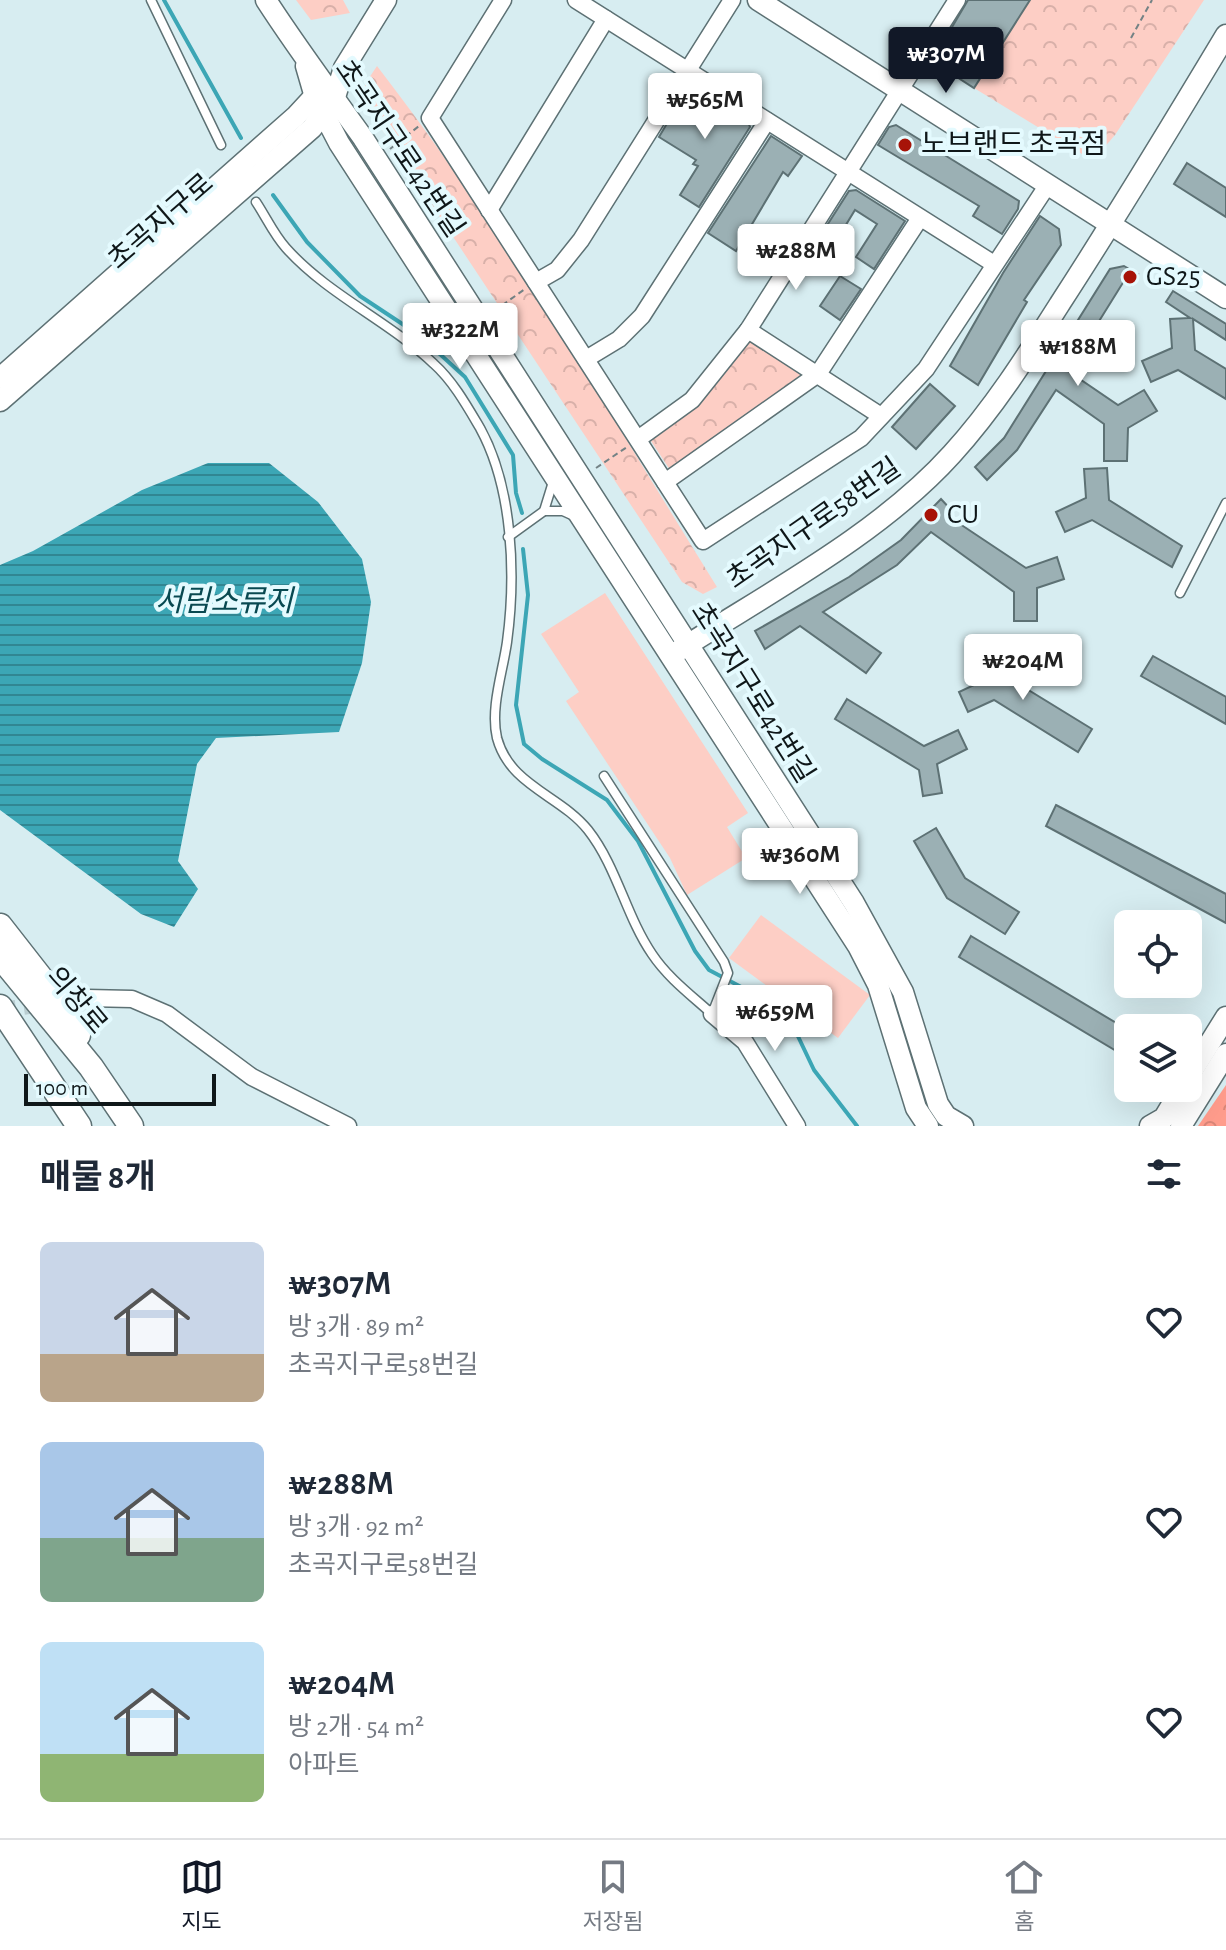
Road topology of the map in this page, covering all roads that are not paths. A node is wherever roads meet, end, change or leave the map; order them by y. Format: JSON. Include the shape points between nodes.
{"nodes":[{"id":1,"x":151,"y":0,"type":"edge"},
{"id":2,"x":266,"y":0,"type":"edge"},
{"id":3,"x":386,"y":0,"type":"edge"},
{"id":4,"x":503,"y":0,"type":"edge"},
{"id":5,"x":576,"y":0,"type":"edge"},
{"id":6,"x":732,"y":0,"type":"edge"},
{"id":7,"x":758,"y":0,"type":"edge"},
{"id":8,"x":957,"y":0,"type":"edge"},
{"id":9,"x":606,"y":19,"type":"junction"},
{"id":10,"x":1226,"y":35,"type":"edge"},
{"id":11,"x":688,"y":71,"type":"junction"},
{"id":12,"x":900,"y":91,"type":"junction"},
{"id":13,"x":328,"y":92,"type":"junction"},
{"id":14,"x":767,"y":121,"type":"junction"},
{"id":15,"x":221,"y":145,"type":"dead end"},
{"id":16,"x":848,"y":172,"type":"junction"},
{"id":17,"x":1047,"y":186,"type":"junction"},
{"id":18,"x":402,"y":198,"type":"junction"},
{"id":19,"x":256,"y":202,"type":"dead end"},
{"id":20,"x":489,"y":210,"type":"junction"},
{"id":21,"x":383,"y":211,"type":"junction"},
{"id":22,"x":920,"y":218,"type":"junction"},
{"id":23,"x":1111,"y":226,"type":"junction"},
{"id":24,"x":994,"y":264,"type":"junction"},
{"id":25,"x":536,"y":282,"type":"junction"},
{"id":26,"x":1226,"y":298,"type":"edge"},
{"id":27,"x":748,"y":330,"type":"junction"},
{"id":28,"x":586,"y":359,"type":"junction"},
{"id":29,"x":818,"y":374,"type":"junction"},
{"id":30,"x":0,"y":378,"type":"edge"},
{"id":31,"x":0,"y":401,"type":"edge"},
{"id":32,"x":881,"y":416,"type":"junction"},
{"id":33,"x":638,"y":439,"type":"junction"},
{"id":34,"x":554,"y":476,"type":"junction"},
{"id":35,"x":665,"y":482,"type":"junction"},
{"id":36,"x":1226,"y":503,"type":"edge"},
{"id":37,"x":544,"y":511,"type":"junction"},
{"id":38,"x":583,"y":520,"type":"junction"},
{"id":39,"x":508,"y":537,"type":"junction"},
{"id":40,"x":1180,"y":593,"type":"dead end"},
{"id":41,"x":680,"y":650,"type":"junction"},
{"id":42,"x":604,"y":776,"type":"dead end"},
{"id":43,"x":0,"y":926,"type":"edge"},
{"id":44,"x":0,"y":956,"type":"edge"},
{"id":45,"x":87,"y":998,"type":"tunnel mouth"},
{"id":46,"x":0,"y":1007,"type":"edge"},
{"id":47,"x":712,"y":1014,"type":"junction"},
{"id":48,"x":1226,"y":1017,"type":"edge"},
{"id":49,"x":0,"y":1037,"type":"edge"},
{"id":50,"x":1226,"y":1054,"type":"edge"},
{"id":51,"x":1202,"y":1056,"type":"edge"},
{"id":52,"x":91,"y":1067,"type":"junction"},
{"id":53,"x":46,"y":1078,"type":"junction"},
{"id":54,"x":1174,"y":1102,"type":"edge"},
{"id":55,"x":959,"y":1124,"type":"edge"},
{"id":56,"x":79,"y":1126,"type":"edge"},
{"id":57,"x":131,"y":1126,"type":"edge"},
{"id":58,"x":348,"y":1126,"type":"edge"},
{"id":59,"x":797,"y":1126,"type":"edge"},
{"id":60,"x":928,"y":1126,"type":"edge"},
{"id":61,"x":1150,"y":1126,"type":"edge"},
{"id":62,"x":1181,"y":1126,"type":"edge"}],
"edges":[{"from":1,"to":15,"type":"lane"},
{"from":2,"to":13,"type":"street","name":"초곡지구로42번길"},
{"from":3,"to":13,"type":"street","name":"초곡지구로"},
{"from":4,"to":20,"type":"street","via":[[430,118]]},
{"from":5,"to":9,"type":"street"},
{"from":6,"to":11,"type":"street"},
{"from":7,"to":12,"type":"street"},
{"from":8,"to":12,"type":"street"},
{"from":9,"to":11,"type":"street"},
{"from":9,"to":20,"type":"street"},
{"from":10,"to":23,"type":"street","name":"초곡지구로58번길"},
{"from":11,"to":14,"type":"street"},
{"from":11,"to":25,"type":"street","via":[[570,256]]},
{"from":12,"to":16,"type":"street"},
{"from":12,"to":17,"type":"street"},
{"from":13,"to":18,"type":"street","name":"초곡지구로42번길"},
{"from":13,"to":21,"type":"street","name":"초곡지구로42번길"},
{"from":13,"to":30,"type":"street","name":"초곡지구로"},
{"from":13,"to":31,"type":"street","name":"초곡지구로","via":[[312,128]]},
{"from":14,"to":16,"type":"street"},
{"from":14,"to":28,"type":"street","via":[[642,316],[619,339]]},
{"from":16,"to":22,"type":"street"},
{"from":16,"to":27,"type":"street"},
{"from":17,"to":23,"type":"street"},
{"from":17,"to":24,"type":"street","name":"초곡지구로58번길"},
{"from":18,"to":21,"type":"street"},
{"from":18,"to":41,"type":"street","name":"초곡지구로42번길","via":[[583,478]]},
{"from":19,"to":39,"type":"lane","via":[[285,247],[327,285],[435,364],[453,386],[481,430],[499,479]]},
{"from":20,"to":25,"type":"street"},
{"from":21,"to":34,"type":"street","name":"초곡지구로42번길"},
{"from":22,"to":24,"type":"street"},
{"from":22,"to":29,"type":"street"},
{"from":23,"to":26,"type":"street"},
{"from":23,"to":41,"type":"street","name":"초곡지구로58번길","via":[[1015,373],[952,455],[908,497],[832,552]]},
{"from":24,"to":32,"type":"street","name":"초곡지구로58번길","via":[[926,369]]},
{"from":25,"to":28,"type":"street"},
{"from":27,"to":29,"type":"street"},
{"from":27,"to":33,"type":"street","via":[[692,400]]},
{"from":28,"to":33,"type":"street"},
{"from":29,"to":32,"type":"street"},
{"from":29,"to":35,"type":"street"},
{"from":32,"to":35,"type":"street","name":"초곡지구로58번길","via":[[861,438],[806,477],[703,541]]},
{"from":33,"to":35,"type":"street"},
{"from":34,"to":37,"type":"lane"},
{"from":34,"to":38,"type":"street","name":"초곡지구로42번길"},
{"from":36,"to":40,"type":"lane"},
{"from":37,"to":38,"type":"lane","via":[[563,511]]},
{"from":37,"to":39,"type":"lane"},
{"from":38,"to":41,"type":"street","name":"초곡지구로42번길"},
{"from":39,"to":47,"type":"lane","via":[[512,605],[495,713],[508,765],[589,831],[651,953]]},
{"from":41,"to":55,"type":"street","name":"초곡지구로42번길","via":[[882,949],[903,992],[938,1104]]},
{"from":41,"to":60,"type":"street","name":"초곡지구로42번길","via":[[858,946],[878,985],[916,1108]]},
{"from":42,"to":47,"type":"lane","via":[[728,973]]},
{"from":43,"to":52,"type":"main road","via":[[68,1013]]},
{"from":44,"to":52,"type":"main road","name":"의창로"},
{"from":45,"to":58,"type":"street","via":[[132,999],[167,1014],[252,1077]]},
{"from":46,"to":53,"type":"main road"},
{"from":47,"to":59,"type":"street","via":[[745,1042]]},
{"from":48,"to":51,"type":"street"},
{"from":49,"to":53,"type":"main road"},
{"from":50,"to":62,"type":"street"},
{"from":52,"to":57,"type":"main road","name":"의창로"},
{"from":53,"to":56,"type":"main road"},
{"from":54,"to":61,"type":"street","via":[[1164,1118]]}]}
